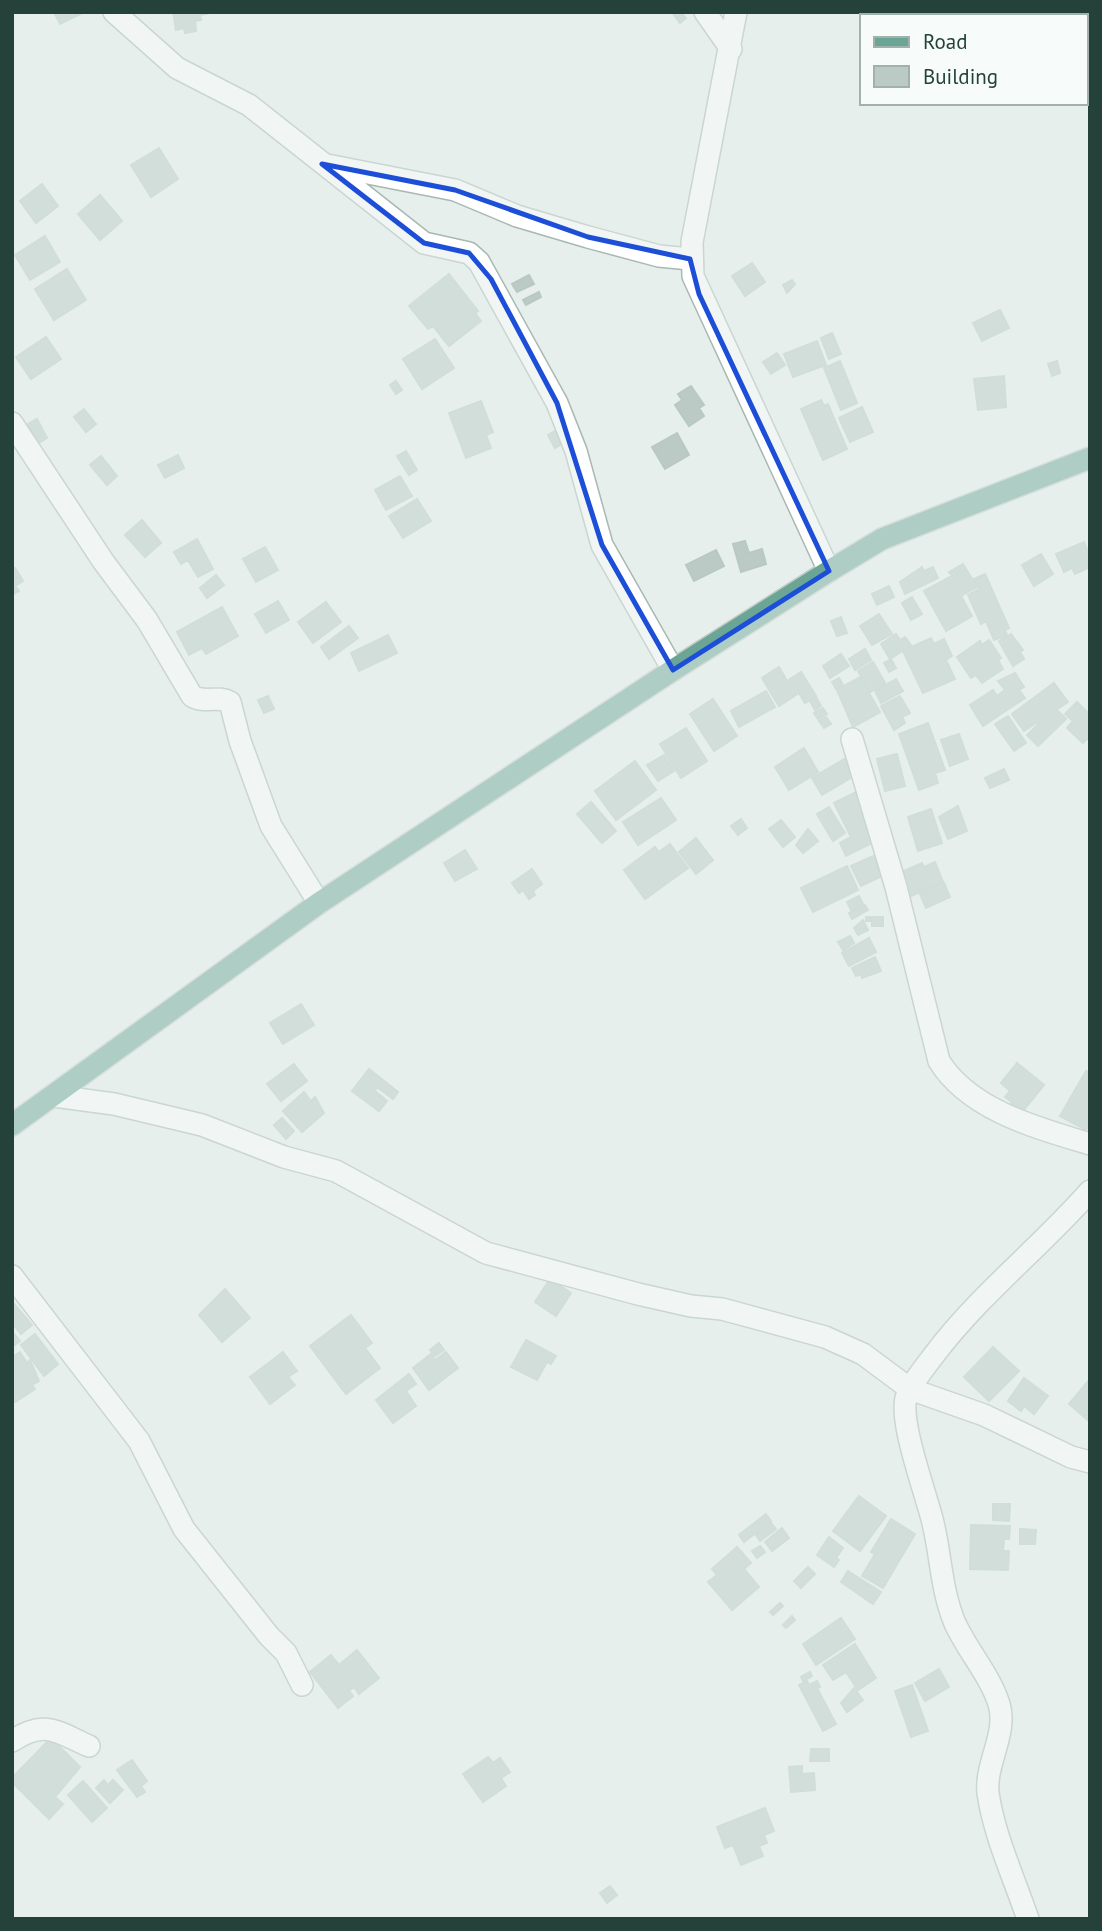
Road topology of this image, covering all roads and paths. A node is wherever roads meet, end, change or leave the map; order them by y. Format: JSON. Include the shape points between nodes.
{"nodes":[{"id":1,"x":114,"y":12,"type":"edge"},
{"id":2,"x":705,"y":12,"type":"edge"},
{"id":3,"x":736,"y":12,"type":"edge"},
{"id":4,"x":731,"y":49,"type":"junction"},
{"id":5,"x":322,"y":164,"type":"junction"},
{"id":6,"x":691,"y":259,"type":"junction"},
{"id":7,"x":12,"y":423,"type":"edge"},
{"id":8,"x":1090,"y":458,"type":"edge"},
{"id":9,"x":829,"y":571,"type":"junction"},
{"id":10,"x":673,"y":670,"type":"junction"},
{"id":11,"x":852,"y":739,"type":"dead end"},
{"id":12,"x":319,"y":904,"type":"junction"},
{"id":13,"x":54,"y":1096,"type":"junction"},
{"id":14,"x":12,"y":1125,"type":"edge"},
{"id":15,"x":1090,"y":1144,"type":"edge"},
{"id":16,"x":1090,"y":1191,"type":"edge"},
{"id":17,"x":12,"y":1276,"type":"edge"},
{"id":18,"x":910,"y":1390,"type":"junction"},
{"id":19,"x":1090,"y":1462,"type":"edge"},
{"id":20,"x":302,"y":1685,"type":"dead end"},
{"id":21,"x":12,"y":1741,"type":"edge"},
{"id":22,"x":89,"y":1746,"type":"dead end"},
{"id":23,"x":1028,"y":1919,"type":"edge"}],
"edges":[{"from":1,"to":5,"type":"street","via":[[177,68],[249,106]]},
{"from":2,"to":4,"type":"street"},
{"from":3,"to":4,"type":"street"},
{"from":4,"to":6,"type":"street"},
{"from":5,"to":6,"type":"street","via":[[455,190],[517,216],[588,237],[659,256]]},
{"from":5,"to":10,"type":"street","via":[[424,243],[469,253],[491,279],[557,402],[602,545]]},
{"from":6,"to":9,"type":"street","via":[[699,294]]},
{"from":7,"to":12,"type":"street","via":[[147,620],[192,696],[230,702],[271,826]]},
{"from":8,"to":9,"type":"main road","via":[[882,539]]},
{"from":9,"to":10,"type":"main road"},
{"from":10,"to":12,"type":"main road"},
{"from":11,"to":15,"type":"street","via":[[896,887],[939,1061],[948,1076],[979,1099],[1044,1130]]},
{"from":12,"to":13,"type":"main road"},
{"from":13,"to":14,"type":"main road"},
{"from":13,"to":18,"type":"street","via":[[114,1104],[202,1125],[284,1157],[336,1171],[486,1253],[825,1337],[863,1354]]},
{"from":16,"to":18,"type":"street","via":[[983,1296]]},
{"from":17,"to":20,"type":"street","via":[[139,1441],[184,1529],[286,1653]]},
{"from":18,"to":19,"type":"street","via":[[984,1415]]},
{"from":18,"to":23,"type":"street","via":[[906,1412],[934,1525],[946,1598],[999,1705],[1000,1728],[988,1792]]},
{"from":21,"to":22,"type":"street","via":[[41,1727]]}]}
